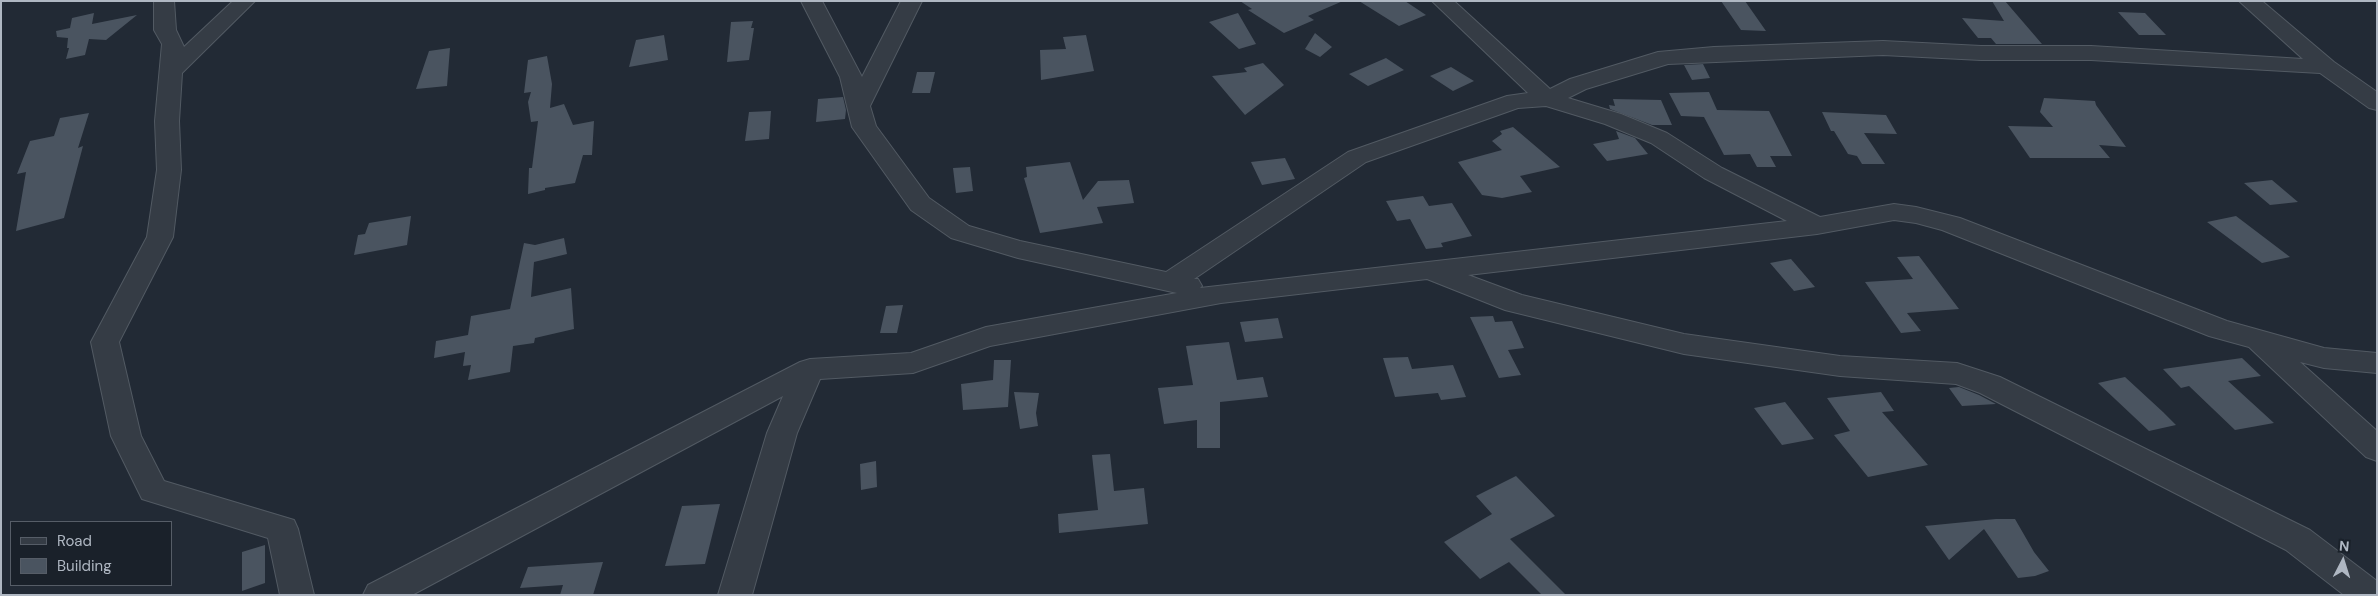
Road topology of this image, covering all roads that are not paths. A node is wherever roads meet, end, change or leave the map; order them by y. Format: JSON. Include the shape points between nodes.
{"nodes":[{"id":1,"x":164,"y":1,"type":"edge"},
{"id":2,"x":245,"y":1,"type":"edge"},
{"id":3,"x":811,"y":1,"type":"edge"},
{"id":4,"x":912,"y":1,"type":"edge"},
{"id":5,"x":1442,"y":1,"type":"edge"},
{"id":6,"x":2249,"y":1,"type":"edge"},
{"id":7,"x":2326,"y":67,"type":"junction"},
{"id":8,"x":171,"y":71,"type":"junction"},
{"id":9,"x":1547,"y":99,"type":"junction"},
{"id":10,"x":2377,"y":103,"type":"edge"},
{"id":11,"x":859,"y":106,"type":"junction"},
{"id":12,"x":1816,"y":226,"type":"junction"},
{"id":13,"x":1429,"y":270,"type":"junction"},
{"id":14,"x":1170,"y":282,"type":"junction"},
{"id":15,"x":1221,"y":294,"type":"junction"},
{"id":16,"x":2257,"y":340,"type":"junction"},
{"id":17,"x":2324,"y":358,"type":"junction"},
{"id":18,"x":2377,"y":363,"type":"edge"},
{"id":19,"x":810,"y":369,"type":"junction"},
{"id":20,"x":2377,"y":373,"type":"edge"},
{"id":21,"x":2377,"y":449,"type":"edge"},
{"id":22,"x":297,"y":595,"type":"edge"},
{"id":23,"x":380,"y":595,"type":"edge"},
{"id":24,"x":735,"y":595,"type":"edge"},
{"id":25,"x":2370,"y":595,"type":"edge"}],
"edges":[{"from":1,"to":8,"type":"street","via":[[165,30],[173,44]]},
{"from":2,"to":8,"type":"street"},
{"from":3,"to":11,"type":"street","via":[[851,77]]},
{"from":4,"to":11,"type":"street"},
{"from":5,"to":9,"type":"street"},
{"from":6,"to":7,"type":"street"},
{"from":7,"to":9,"type":"street","via":[[2091,53],[1981,53],[1882,48],[1714,54],[1666,57],[1578,84]]},
{"from":7,"to":10,"type":"street"},
{"from":8,"to":22,"type":"street","via":[[169,170],[160,237],[105,342],[126,436],[153,490],[282,529]]},
{"from":9,"to":12,"type":"street","via":[[1613,119],[1659,138],[1713,173]]},
{"from":9,"to":14,"type":"street","via":[[1515,101],[1358,157]]},
{"from":11,"to":14,"type":"street","via":[[864,127],[920,204],[960,232],[1018,250]]},
{"from":12,"to":13,"type":"street"},
{"from":12,"to":16,"type":"street","via":[[1894,212],[1951,224],[2219,329]]},
{"from":13,"to":15,"type":"street"},
{"from":13,"to":25,"type":"street","via":[[1515,304],[1684,344],[1840,366],[1957,374],[1990,385],[2298,540]]},
{"from":14,"to":15,"type":"street"},
{"from":15,"to":19,"type":"street","via":[[986,337],[913,363]]},
{"from":16,"to":17,"type":"street"},
{"from":16,"to":21,"type":"street"},
{"from":17,"to":18,"type":"street"},
{"from":17,"to":20,"type":"street"},
{"from":19,"to":23,"type":"street"},
{"from":19,"to":24,"type":"street","via":[[782,433]]}]}
